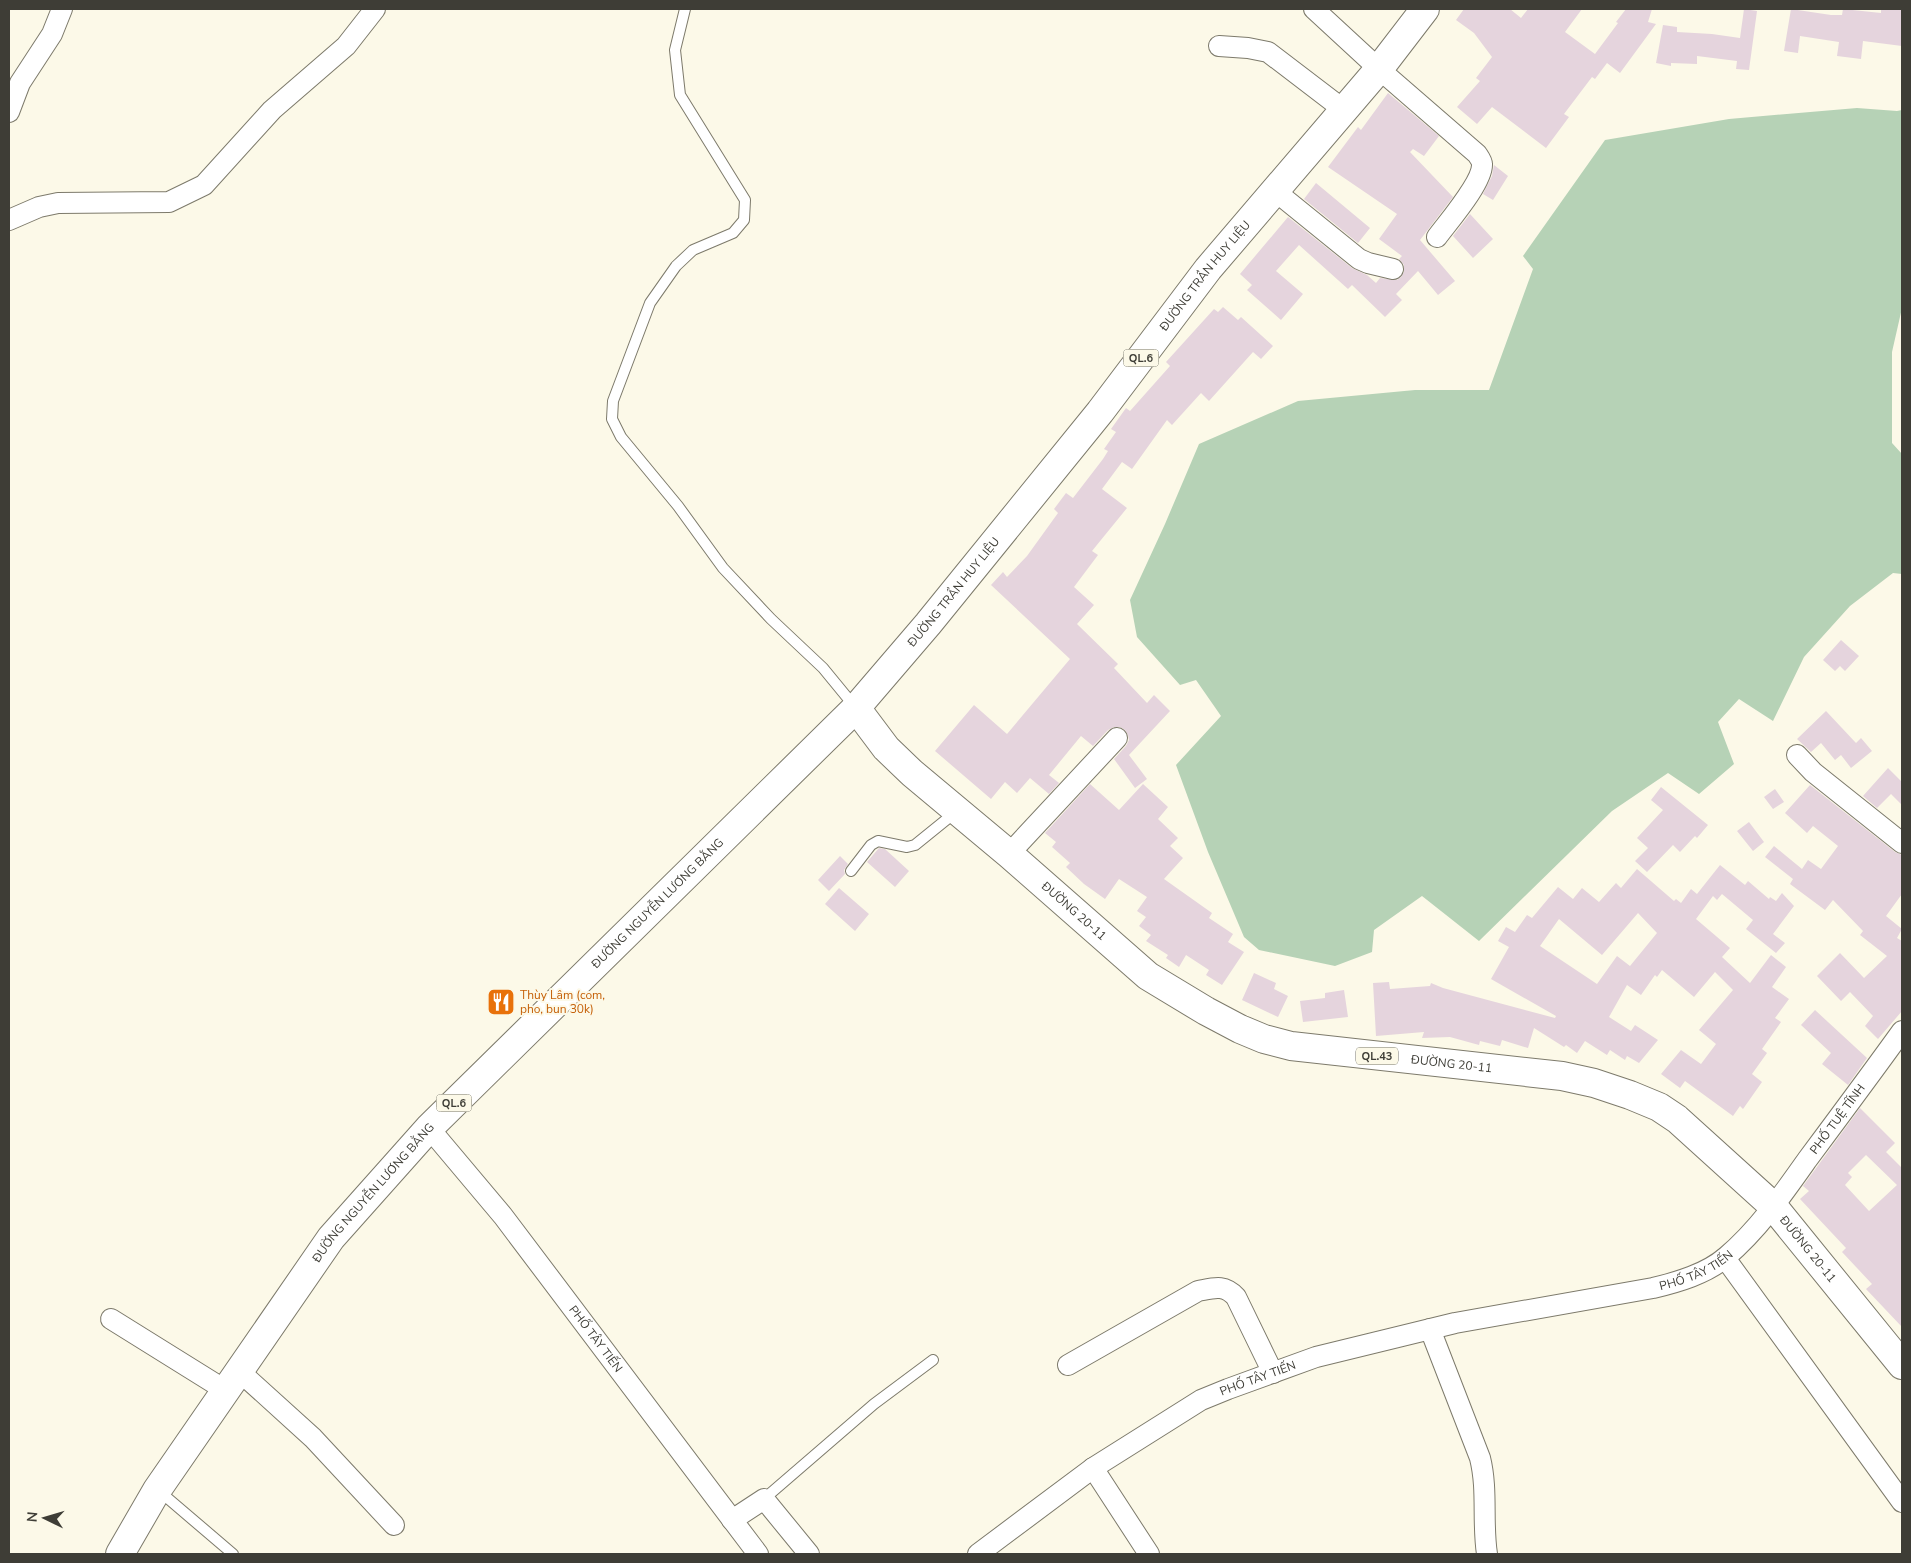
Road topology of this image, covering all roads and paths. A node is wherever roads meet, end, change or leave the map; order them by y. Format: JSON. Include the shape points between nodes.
{"nodes":[{"id":1,"x":62,"y":9,"type":"edge"},
{"id":2,"x":375,"y":9,"type":"edge"},
{"id":3,"x":685,"y":9,"type":"edge"},
{"id":4,"x":1314,"y":9,"type":"edge"},
{"id":5,"x":1425,"y":9,"type":"edge"},
{"id":6,"x":1219,"y":46,"type":"dead end"},
{"id":7,"x":1379,"y":69,"type":"junction"},
{"id":8,"x":1344,"y":110,"type":"junction"},
{"id":9,"x":9,"y":112,"type":"edge"},
{"id":10,"x":1275,"y":192,"type":"junction"},
{"id":11,"x":9,"y":220,"type":"edge"},
{"id":12,"x":1436,"y":237,"type":"dead end"},
{"id":13,"x":1393,"y":269,"type":"dead end"},
{"id":14,"x":856,"y":708,"type":"junction"},
{"id":15,"x":1117,"y":738,"type":"dead end"},
{"id":16,"x":1797,"y":755,"type":"dead end"},
{"id":17,"x":958,"y":810,"type":"junction"},
{"id":18,"x":1902,"y":843,"type":"edge"},
{"id":19,"x":1009,"y":854,"type":"junction"},
{"id":20,"x":851,"y":871,"type":"dead end"},
{"id":21,"x":1902,"y":1031,"type":"edge"},
{"id":22,"x":429,"y":1128,"type":"junction"},
{"id":23,"x":1773,"y":1206,"type":"junction"},
{"id":24,"x":1725,"y":1258,"type":"junction"},
{"id":25,"x":111,"y":1319,"type":"dead end"},
{"id":26,"x":1430,"y":1329,"type":"junction"},
{"id":27,"x":933,"y":1360,"type":"dead end"},
{"id":28,"x":1068,"y":1365,"type":"dead end"},
{"id":29,"x":1902,"y":1365,"type":"edge"},
{"id":30,"x":1273,"y":1373,"type":"junction"},
{"id":31,"x":232,"y":1380,"type":"junction"},
{"id":32,"x":1092,"y":1468,"type":"junction"},
{"id":33,"x":157,"y":1490,"type":"junction"},
{"id":34,"x":764,"y":1499,"type":"junction"},
{"id":35,"x":1902,"y":1502,"type":"edge"},
{"id":36,"x":732,"y":1520,"type":"junction"},
{"id":37,"x":394,"y":1525,"type":"dead end"},
{"id":38,"x":120,"y":1554,"type":"edge"},
{"id":39,"x":233,"y":1554,"type":"edge"},
{"id":40,"x":758,"y":1554,"type":"edge"},
{"id":41,"x":808,"y":1554,"type":"edge"},
{"id":42,"x":978,"y":1554,"type":"edge"},
{"id":43,"x":1149,"y":1554,"type":"edge"},
{"id":44,"x":1487,"y":1554,"type":"edge"}],
"edges":[{"from":1,"to":9,"type":"street","via":[[52,34],[20,83]]},
{"from":2,"to":11,"type":"street","via":[[346,46],[272,110],[204,185],[168,202],[58,203]]},
{"from":3,"to":14,"type":"lane","via":[[674,50],[680,95],[744,200],[744,220],[733,233],[693,250],[676,266],[650,303],[613,401],[612,419],[621,437],[678,506],[723,568],[823,668]]},
{"from":4,"to":7,"type":"street"},
{"from":5,"to":7,"type":"highway","name":"ĐƯỜNG TRẦN HUY LIỆU","number":"QL.6"},
{"from":6,"to":8,"type":"street","via":[[1268,52]]},
{"from":7,"to":8,"type":"highway","name":"ĐƯỜNG TRẦN HUY LIỆU","number":"QL.6"},
{"from":7,"to":12,"type":"street","via":[[1459,136],[1482,164],[1480,175],[1468,196]]},
{"from":8,"to":10,"type":"highway","name":"ĐƯỜNG TRẦN HUY LIỆU","number":"QL.6"},
{"from":10,"to":13,"type":"street","via":[[1359,258]]},
{"from":10,"to":14,"type":"highway","name":"ĐƯỜNG TRẦN HUY LIỆU","number":"QL.6","via":[[1208,269],[1100,412]]},
{"from":14,"to":17,"type":"highway","name":"ĐƯỜNG 20-11","number":"QL.43","via":[[886,748]]},
{"from":14,"to":22,"type":"highway","name":"ĐƯỜNG NGUYỄN LƯƠNG BẰNG","number":"QL.6"},
{"from":15,"to":19,"type":"street"},
{"from":16,"to":18,"type":"street","via":[[1813,772]]},
{"from":17,"to":19,"type":"highway","name":"ĐƯỜNG 20-11","number":"QL.43"},
{"from":17,"to":20,"type":"lane","via":[[915,845],[907,847],[878,841],[871,845]]},
{"from":19,"to":23,"type":"highway","name":"ĐƯỜNG 20-11","number":"QL.43","via":[[1148,976],[1240,1029],[1291,1046],[1543,1074],[1594,1083],[1659,1107],[1677,1119]]},
{"from":21,"to":23,"type":"street","name":"PHỐ TUỆ TĨNH"},
{"from":22,"to":31,"type":"highway","name":"ĐƯỜNG NGUYỄN LƯƠNG BẰNG","number":"QL.6","via":[[331,1238]]},
{"from":22,"to":36,"type":"street","name":"PHỐ TÂY TIẾN","via":[[502,1216]]},
{"from":23,"to":24,"type":"street","name":"PHỐ TÂY TIẾN"},
{"from":23,"to":29,"type":"highway","name":"ĐƯỜNG 20-11","number":"QL.43"},
{"from":24,"to":26,"type":"street","name":"PHỐ TÂY TIẾN","via":[[1702,1272],[1646,1290]]},
{"from":24,"to":35,"type":"street"},
{"from":25,"to":31,"type":"street"},
{"from":26,"to":30,"type":"street","name":"PHỐ TÂY TIẾN","via":[[1316,1357]]},
{"from":26,"to":44,"type":"street","via":[[1480,1458],[1484,1475]]},
{"from":27,"to":34,"type":"lane","via":[[874,1404]]},
{"from":28,"to":30,"type":"street","via":[[1198,1291],[1216,1288],[1228,1289],[1236,1297]]},
{"from":30,"to":32,"type":"street","name":"PHỐ TÂY TIẾN","via":[[1201,1400]]},
{"from":31,"to":33,"type":"highway","name":"ĐƯỜNG NGUYỄN LƯƠNG BẰNG","number":"QL.6"},
{"from":31,"to":37,"type":"street","via":[[313,1438]]},
{"from":32,"to":42,"type":"street","name":"PHỐ TÂY TIẾN"},
{"from":32,"to":43,"type":"street"},
{"from":33,"to":38,"type":"highway","name":"ĐƯỜNG NGUYỄN LƯƠNG BẰNG","number":"QL.6"},
{"from":33,"to":39,"type":"lane"},
{"from":34,"to":36,"type":"street"},
{"from":34,"to":41,"type":"street"},
{"from":36,"to":40,"type":"street","name":"PHỐ TÂY TIẾN"}]}
